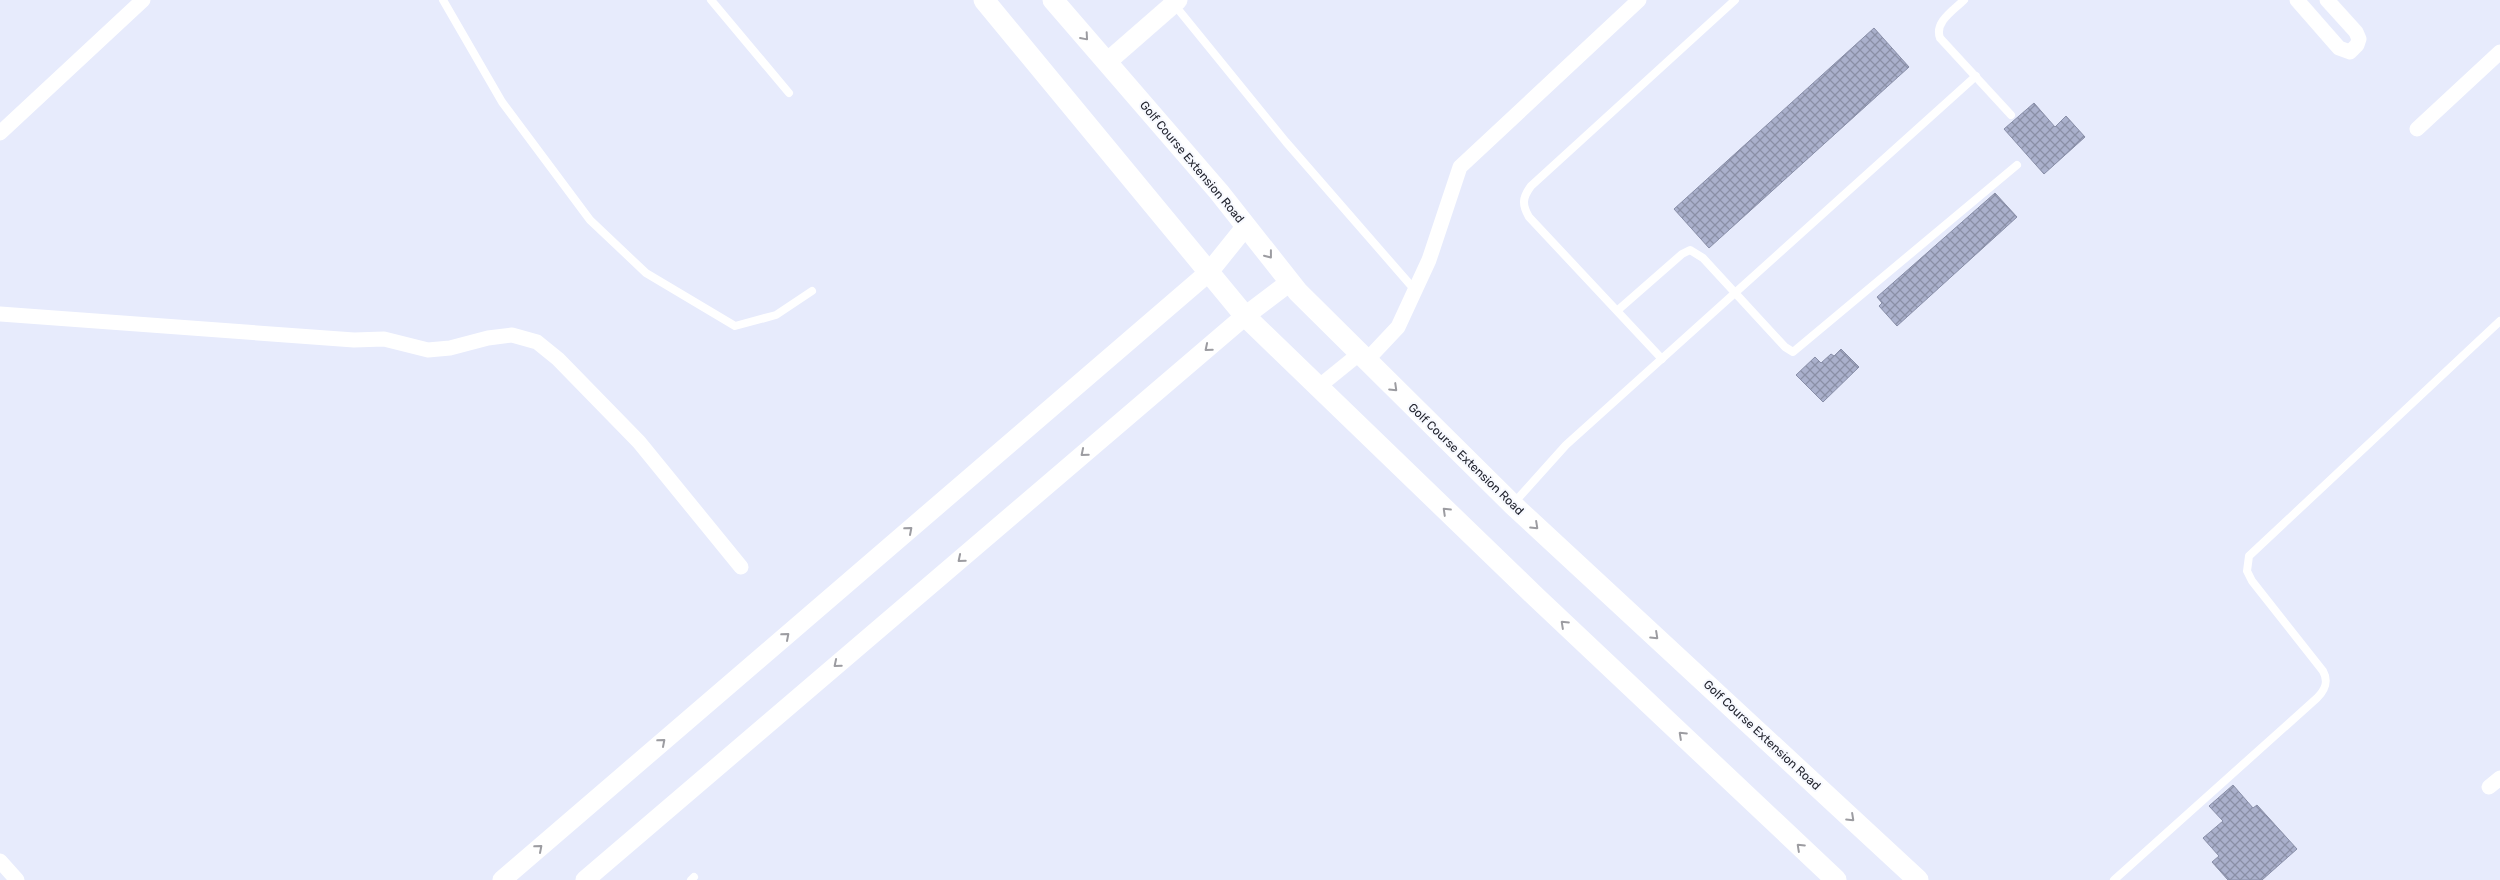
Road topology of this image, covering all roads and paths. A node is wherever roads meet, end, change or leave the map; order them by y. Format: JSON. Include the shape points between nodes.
{"nodes":[{"id":1,"x":143,"y":0,"type":"edge"},
{"id":2,"x":442,"y":0,"type":"edge"},
{"id":3,"x":711,"y":0,"type":"edge"},
{"id":4,"x":984,"y":0,"type":"edge"},
{"id":5,"x":1053,"y":0,"type":"edge"},
{"id":6,"x":1639,"y":0,"type":"edge"},
{"id":7,"x":1735,"y":0,"type":"edge"},
{"id":8,"x":1964,"y":0,"type":"edge"},
{"id":9,"x":2297,"y":0,"type":"edge"},
{"id":10,"x":2327,"y":0,"type":"edge"},
{"id":11,"x":1174,"y":1,"type":"edge"},
{"id":12,"x":2500,"y":52,"type":"edge"},
{"id":13,"x":1107,"y":62,"type":"junction"},
{"id":14,"x":1976,"y":76,"type":"junction"},
{"id":15,"x":789,"y":92,"type":"dead end"},
{"id":16,"x":2011,"y":115,"type":"dead end"},
{"id":17,"x":2417,"y":128,"type":"dead end"},
{"id":18,"x":0,"y":133,"type":"edge"},
{"id":19,"x":2017,"y":165,"type":"dead end"},
{"id":20,"x":1246,"y":226,"type":"junction"},
{"id":21,"x":1209,"y":272,"type":"junction"},
{"id":22,"x":1290,"y":282,"type":"junction"},
{"id":23,"x":1414,"y":289,"type":"junction"},
{"id":24,"x":812,"y":291,"type":"dead end"},
{"id":25,"x":1735,"y":293,"type":"junction"},
{"id":26,"x":1618,"y":310,"type":"junction"},
{"id":27,"x":0,"y":314,"type":"edge"},
{"id":28,"x":1245,"y":316,"type":"junction"},
{"id":29,"x":2500,"y":321,"type":"edge"},
{"id":30,"x":1362,"y":357,"type":"junction"},
{"id":31,"x":1662,"y":359,"type":"junction"},
{"id":32,"x":1318,"y":388,"type":"junction"},
{"id":33,"x":1513,"y":505,"type":"junction"},
{"id":34,"x":741,"y":567,"type":"dead end"},
{"id":35,"x":0,"y":861,"type":"edge"},
{"id":36,"x":17,"y":880,"type":"edge"},
{"id":37,"x":502,"y":880,"type":"edge"},
{"id":38,"x":585,"y":880,"type":"edge"},
{"id":39,"x":1836,"y":880,"type":"edge"},
{"id":40,"x":1918,"y":880,"type":"edge"},
{"id":41,"x":2114,"y":880,"type":"edge"}],
"edges":[{"from":1,"to":18,"type":"street"},
{"from":2,"to":24,"type":"lane","via":[[502,102],[590,220],[646,273],[735,326],[776,315]]},
{"from":3,"to":15,"type":"lane"},
{"from":4,"to":21,"type":"main road"},
{"from":5,"to":13,"type":"main road","name":"Golf Course Extension Road","one_way":true},
{"from":6,"to":23,"type":"street","via":[[1460,167],[1429,260]]},
{"from":7,"to":26,"type":"lane","via":[[1531,186],[1524,196],[1523,206],[1529,217]]},
{"from":8,"to":14,"type":"lane","via":[[1940,24],[1938,33]]},
{"from":9,"to":10,"type":"street","via":[[2340,48],[2350,52],[2359,39],[2356,32]]},
{"from":11,"to":13,"type":"street"},
{"from":11,"to":23,"type":"lane","via":[[1286,142]]},
{"from":12,"to":17,"type":"street"},
{"from":13,"to":20,"type":"main road","name":"Golf Course Extension Road"},
{"from":14,"to":16,"type":"lane"},
{"from":14,"to":25,"type":"lane"},
{"from":19,"to":25,"type":"lane","via":[[1796,351],[1784,347]]},
{"from":20,"to":21,"type":"street"},
{"from":20,"to":22,"type":"main road","name":"Golf Course Extension Road","one_way":true},
{"from":21,"to":28,"type":"main road"},
{"from":37,"to":21,"type":"street","one_way":true},
{"from":22,"to":28,"type":"street"},
{"from":22,"to":30,"type":"main road","name":"Golf Course Extension Road"},
{"from":23,"to":30,"type":"street","via":[[1398,327]]},
{"from":25,"to":26,"type":"lane","via":[[1703,258],[1690,250]]},
{"from":25,"to":31,"type":"lane"},
{"from":26,"to":31,"type":"lane"},
{"from":27,"to":34,"type":"street","via":[[354,340],[384,339],[428,350],[512,336],[537,342],[558,358],[639,442]]},
{"from":28,"to":32,"type":"main road"},
{"from":28,"to":38,"type":"street","one_way":true},
{"from":29,"to":41,"type":"lane","via":[[2249,556],[2247,571],[2252,581],[2323,671],[2326,677],[2324,689]]},
{"from":30,"to":32,"type":"street"},
{"from":30,"to":33,"type":"main road","name":"Golf Course Extension Road","one_way":true},
{"from":31,"to":33,"type":"lane","via":[[1566,444]]},
{"from":39,"to":32,"type":"main road","one_way":true},
{"from":33,"to":40,"type":"main road","name":"Golf Course Extension Road","one_way":true},
{"from":35,"to":36,"type":"street"}]}
